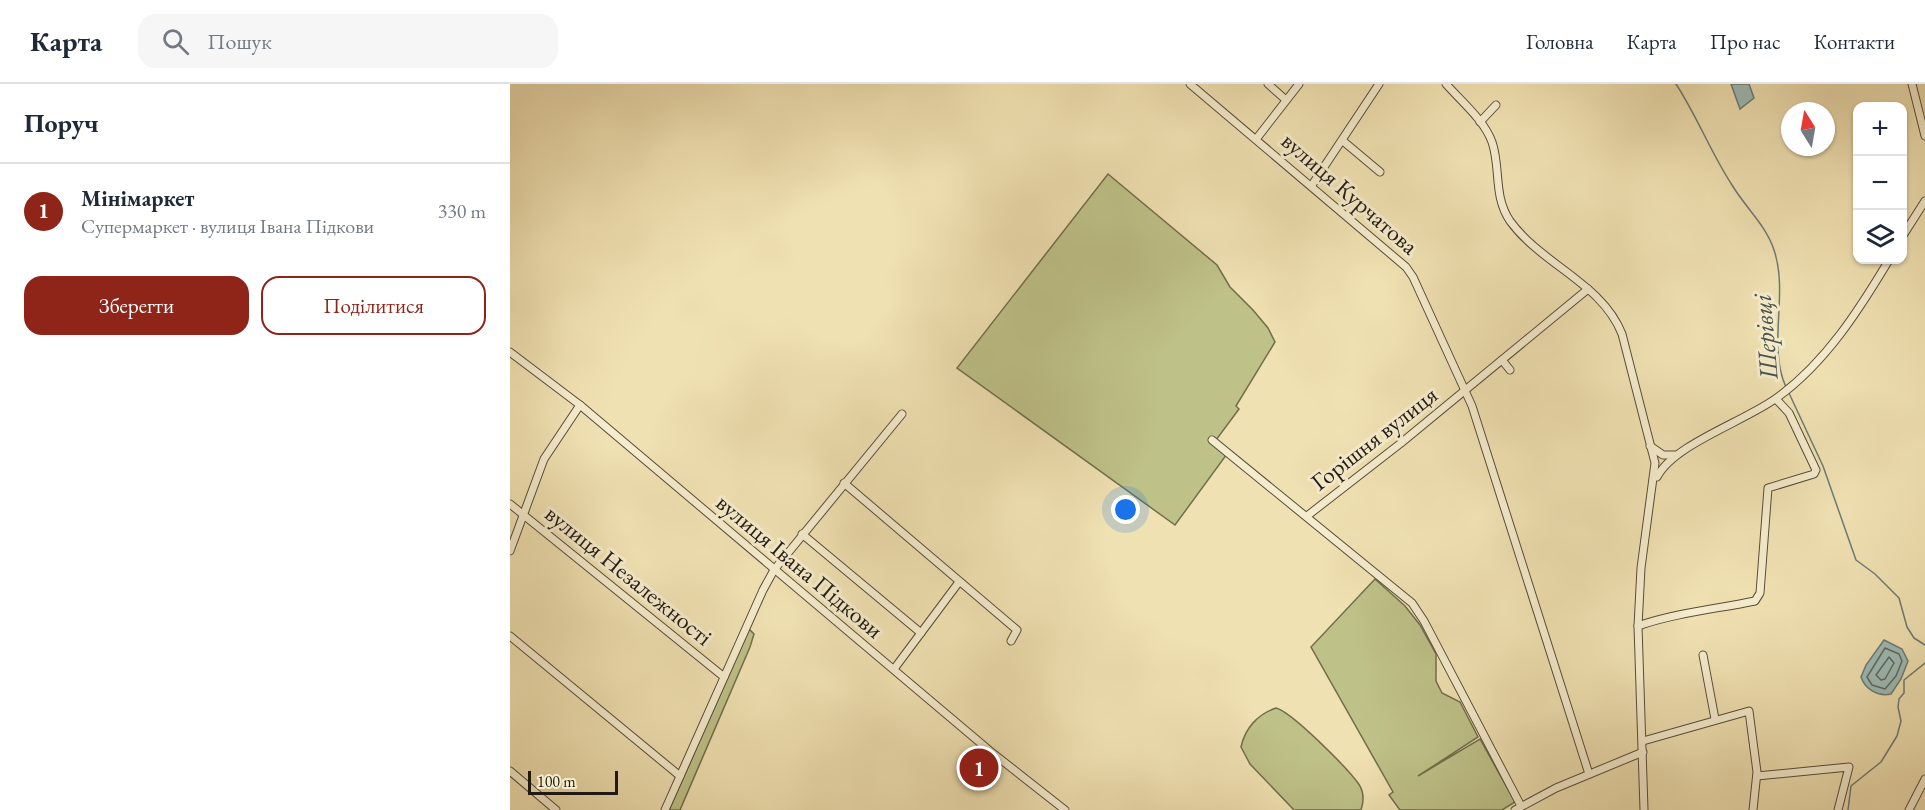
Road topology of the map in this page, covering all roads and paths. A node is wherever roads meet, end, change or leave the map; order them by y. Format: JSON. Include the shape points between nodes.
{"nodes":[{"id":1,"x":1190,"y":84,"type":"edge"},
{"id":2,"x":1268,"y":84,"type":"edge"},
{"id":3,"x":1299,"y":84,"type":"edge"},
{"id":4,"x":1379,"y":84,"type":"edge"},
{"id":5,"x":1446,"y":84,"type":"edge"},
{"id":6,"x":1912,"y":84,"type":"edge"},
{"id":7,"x":1286,"y":100,"type":"junction"},
{"id":8,"x":1496,"y":105,"type":"dead end"},
{"id":9,"x":1480,"y":122,"type":"junction"},
{"id":10,"x":1925,"y":135,"type":"edge"},
{"id":11,"x":1257,"y":138,"type":"junction"},
{"id":12,"x":1342,"y":141,"type":"junction"},
{"id":13,"x":1380,"y":172,"type":"dead end"},
{"id":14,"x":1312,"y":185,"type":"junction"},
{"id":15,"x":1925,"y":201,"type":"edge"},
{"id":16,"x":1907,"y":229,"type":"edge"},
{"id":17,"x":1886,"y":264,"type":"edge"},
{"id":18,"x":1587,"y":289,"type":"junction"},
{"id":19,"x":510,"y":352,"type":"edge"},
{"id":20,"x":1502,"y":360,"type":"junction"},
{"id":21,"x":1510,"y":370,"type":"dead end"},
{"id":22,"x":1465,"y":390,"type":"junction"},
{"id":23,"x":1778,"y":397,"type":"junction"},
{"id":24,"x":580,"y":405,"type":"junction"},
{"id":25,"x":902,"y":414,"type":"dead end"},
{"id":26,"x":1212,"y":440,"type":"dead end"},
{"id":27,"x":1650,"y":445,"type":"junction"},
{"id":28,"x":1678,"y":454,"type":"junction"},
{"id":29,"x":1654,"y":482,"type":"junction"},
{"id":30,"x":844,"y":483,"type":"junction"},
{"id":31,"x":510,"y":504,"type":"edge"},
{"id":32,"x":524,"y":515,"type":"junction"},
{"id":33,"x":1307,"y":516,"type":"junction"},
{"id":34,"x":802,"y":534,"type":"junction"},
{"id":35,"x":510,"y":551,"type":"edge"},
{"id":36,"x":774,"y":570,"type":"junction"},
{"id":37,"x":959,"y":582,"type":"junction"},
{"id":38,"x":1638,"y":626,"type":"junction"},
{"id":39,"x":921,"y":633,"type":"junction"},
{"id":40,"x":510,"y":636,"type":"edge"},
{"id":41,"x":1011,"y":641,"type":"dead end"},
{"id":42,"x":1703,"y":655,"type":"dead end"},
{"id":43,"x":894,"y":669,"type":"junction"},
{"id":44,"x":724,"y":677,"type":"junction"},
{"id":45,"x":1715,"y":719,"type":"junction"},
{"id":46,"x":1642,"y":741,"type":"junction"},
{"id":47,"x":1643,"y":752,"type":"junction"},
{"id":48,"x":510,"y":771,"type":"edge"},
{"id":49,"x":1589,"y":774,"type":"junction"},
{"id":50,"x":680,"y":776,"type":"junction"},
{"id":51,"x":1757,"y":776,"type":"junction"},
{"id":52,"x":1925,"y":779,"type":"edge"},
{"id":53,"x":1518,"y":808,"type":"edge"},
{"id":54,"x":556,"y":810,"type":"edge"},
{"id":55,"x":665,"y":810,"type":"edge"},
{"id":56,"x":1065,"y":810,"type":"edge"},
{"id":57,"x":1644,"y":810,"type":"edge"},
{"id":58,"x":1753,"y":810,"type":"edge"},
{"id":59,"x":1838,"y":810,"type":"edge"},
{"id":60,"x":1909,"y":810,"type":"edge"}],
"edges":[{"from":1,"to":11,"type":"street","name":"вулиця Курчатова"},
{"from":2,"to":7,"type":"street"},
{"from":3,"to":7,"type":"street"},
{"from":4,"to":12,"type":"street"},
{"from":5,"to":9,"type":"street"},
{"from":6,"to":10,"type":"street"},
{"from":7,"to":11,"type":"street"},
{"from":8,"to":9,"type":"street"},
{"from":9,"to":18,"type":"street","via":[[1494,149],[1505,213],[1543,255]]},
{"from":11,"to":14,"type":"street","name":"вулиця Курчатова"},
{"from":12,"to":13,"type":"street"},
{"from":12,"to":14,"type":"street"},
{"from":14,"to":22,"type":"street","name":"вулиця Курчатова","via":[[1406,267]]},
{"from":15,"to":16,"type":"street"},
{"from":17,"to":23,"type":"street","via":[[1852,319],[1797,382]]},
{"from":18,"to":20,"type":"street","name":"Горішня вулиця"},
{"from":18,"to":27,"type":"street","via":[[1604,303],[1616,321]]},
{"from":19,"to":24,"type":"street","name":"вулиця Івана Підкови"},
{"from":20,"to":21,"type":"street"},
{"from":20,"to":22,"type":"street","name":"Горішня вулиця"},
{"from":22,"to":33,"type":"street","name":"Горішня вулиця"},
{"from":22,"to":49,"type":"street","name":"вулиця Курчатова"},
{"from":23,"to":28,"type":"street"},
{"from":23,"to":38,"type":"street","via":[[1816,470],[1814,474],[1768,488],[1760,593],[1755,600],[1663,617]]},
{"from":24,"to":32,"type":"street","via":[[544,459]]},
{"from":24,"to":36,"type":"street","name":"вулиця Івана Підкови"},
{"from":25,"to":30,"type":"street"},
{"from":26,"to":33,"type":"street"},
{"from":27,"to":28,"type":"street","via":[[1663,455]]},
{"from":27,"to":29,"type":"street"},
{"from":28,"to":29,"type":"street","via":[[1664,464]]},
{"from":29,"to":38,"type":"street","via":[[1641,568]]},
{"from":30,"to":34,"type":"street"},
{"from":30,"to":37,"type":"street"},
{"from":31,"to":32,"type":"street","name":"вулиця Незалежності"},
{"from":32,"to":35,"type":"street"},
{"from":32,"to":44,"type":"street","name":"вулиця Незалежності"},
{"from":33,"to":53,"type":"street","via":[[1412,603]]},
{"from":34,"to":36,"type":"street"},
{"from":34,"to":39,"type":"street"},
{"from":36,"to":43,"type":"street","name":"вулиця Івана Підкови"},
{"from":36,"to":44,"type":"street"},
{"from":37,"to":39,"type":"street"},
{"from":37,"to":41,"type":"street","via":[[1017,630]]},
{"from":38,"to":46,"type":"street"},
{"from":39,"to":43,"type":"street"},
{"from":40,"to":50,"type":"street"},
{"from":42,"to":45,"type":"street"},
{"from":43,"to":56,"type":"street","name":"вулиця Івана Підкови"},
{"from":44,"to":50,"type":"street"},
{"from":45,"to":46,"type":"street"},
{"from":45,"to":51,"type":"street","via":[[1749,711]]},
{"from":46,"to":47,"type":"street"},
{"from":47,"to":49,"type":"street"},
{"from":47,"to":57,"type":"street"},
{"from":48,"to":54,"type":"street"},
{"from":49,"to":53,"type":"street"},
{"from":50,"to":55,"type":"street"},
{"from":51,"to":58,"type":"street"},
{"from":51,"to":59,"type":"street","via":[[1849,767]]},
{"from":52,"to":60,"type":"street"}]}
